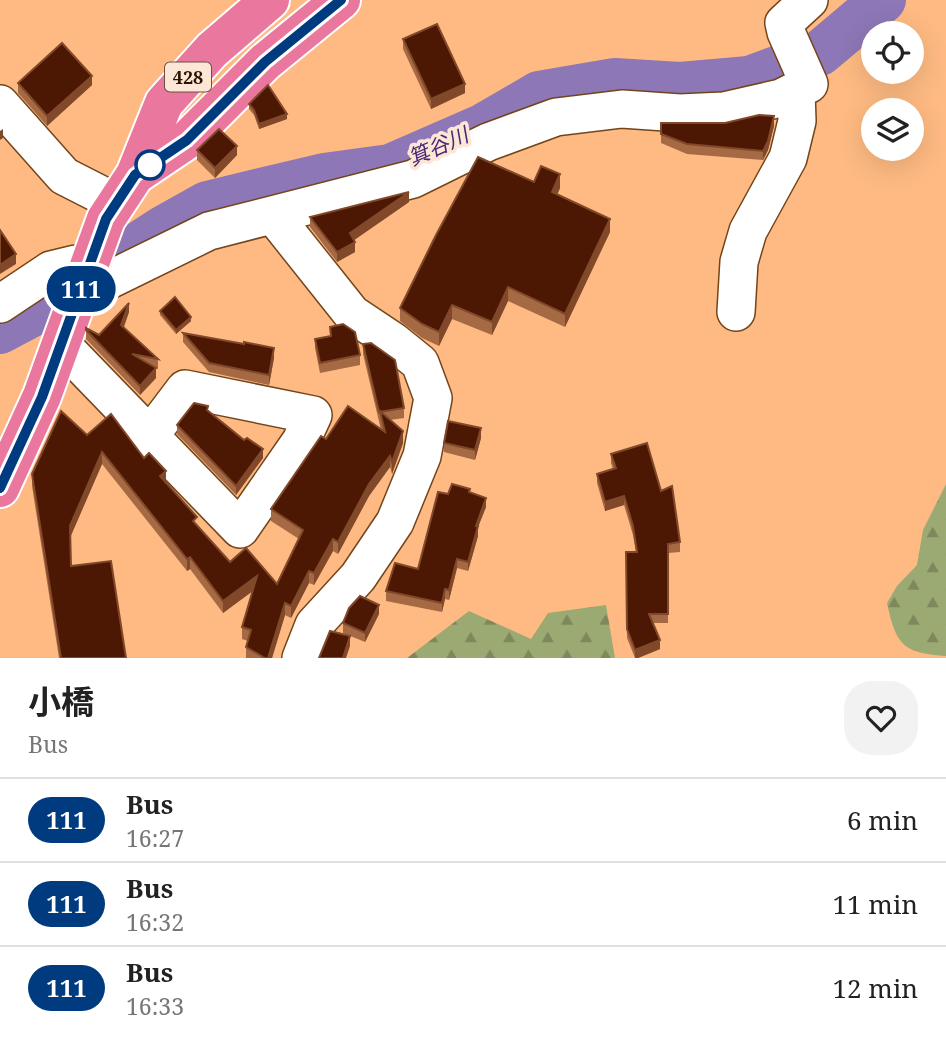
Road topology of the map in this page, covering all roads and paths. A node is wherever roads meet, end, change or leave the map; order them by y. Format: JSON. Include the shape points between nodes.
{"nodes":[{"id":1,"x":270,"y":0,"type":"edge"},
{"id":2,"x":341,"y":0,"type":"edge"},
{"id":3,"x":810,"y":0,"type":"edge"},
{"id":4,"x":801,"y":82,"type":"junction"},
{"id":5,"x":0,"y":104,"type":"edge"},
{"id":6,"x":126,"y":189,"type":"junction"},
{"id":7,"x":274,"y":216,"type":"junction"},
{"id":8,"x":87,"y":276,"type":"junction"},
{"id":9,"x":0,"y":304,"type":"edge"},
{"id":10,"x":736,"y":312,"type":"dead end"},
{"id":11,"x":61,"y":344,"type":"junction"},
{"id":12,"x":150,"y":434,"type":"dead end"},
{"id":13,"x":0,"y":488,"type":"edge"},
{"id":14,"x":301,"y":658,"type":"edge"}],
"edges":[{"from":1,"to":6,"type":"highway","number":"428","via":[[212,50],[164,103]]},
{"from":2,"to":6,"type":"highway","number":"428","via":[[265,62],[187,140]]},
{"from":3,"to":4,"type":"street","via":[[784,23]]},
{"from":4,"to":7,"type":"street","via":[[781,98],[724,111],[622,109],[556,117],[488,142],[413,179]]},
{"from":4,"to":10,"type":"street","via":[[788,158],[748,231],[739,262]]},
{"from":5,"to":6,"type":"street","via":[[64,176]]},
{"from":6,"to":8,"type":"highway","number":"428","via":[[106,219]]},
{"from":7,"to":8,"type":"street","via":[[209,231]]},
{"from":7,"to":14,"type":"street","via":[[352,314],[420,363],[433,398],[422,456],[395,522],[358,577],[314,625]]},
{"from":8,"to":9,"type":"street","via":[[51,270]]},
{"from":8,"to":11,"type":"highway","number":"428"},
{"from":11,"to":12,"type":"street"},
{"from":11,"to":13,"type":"highway","number":"428"}]}
